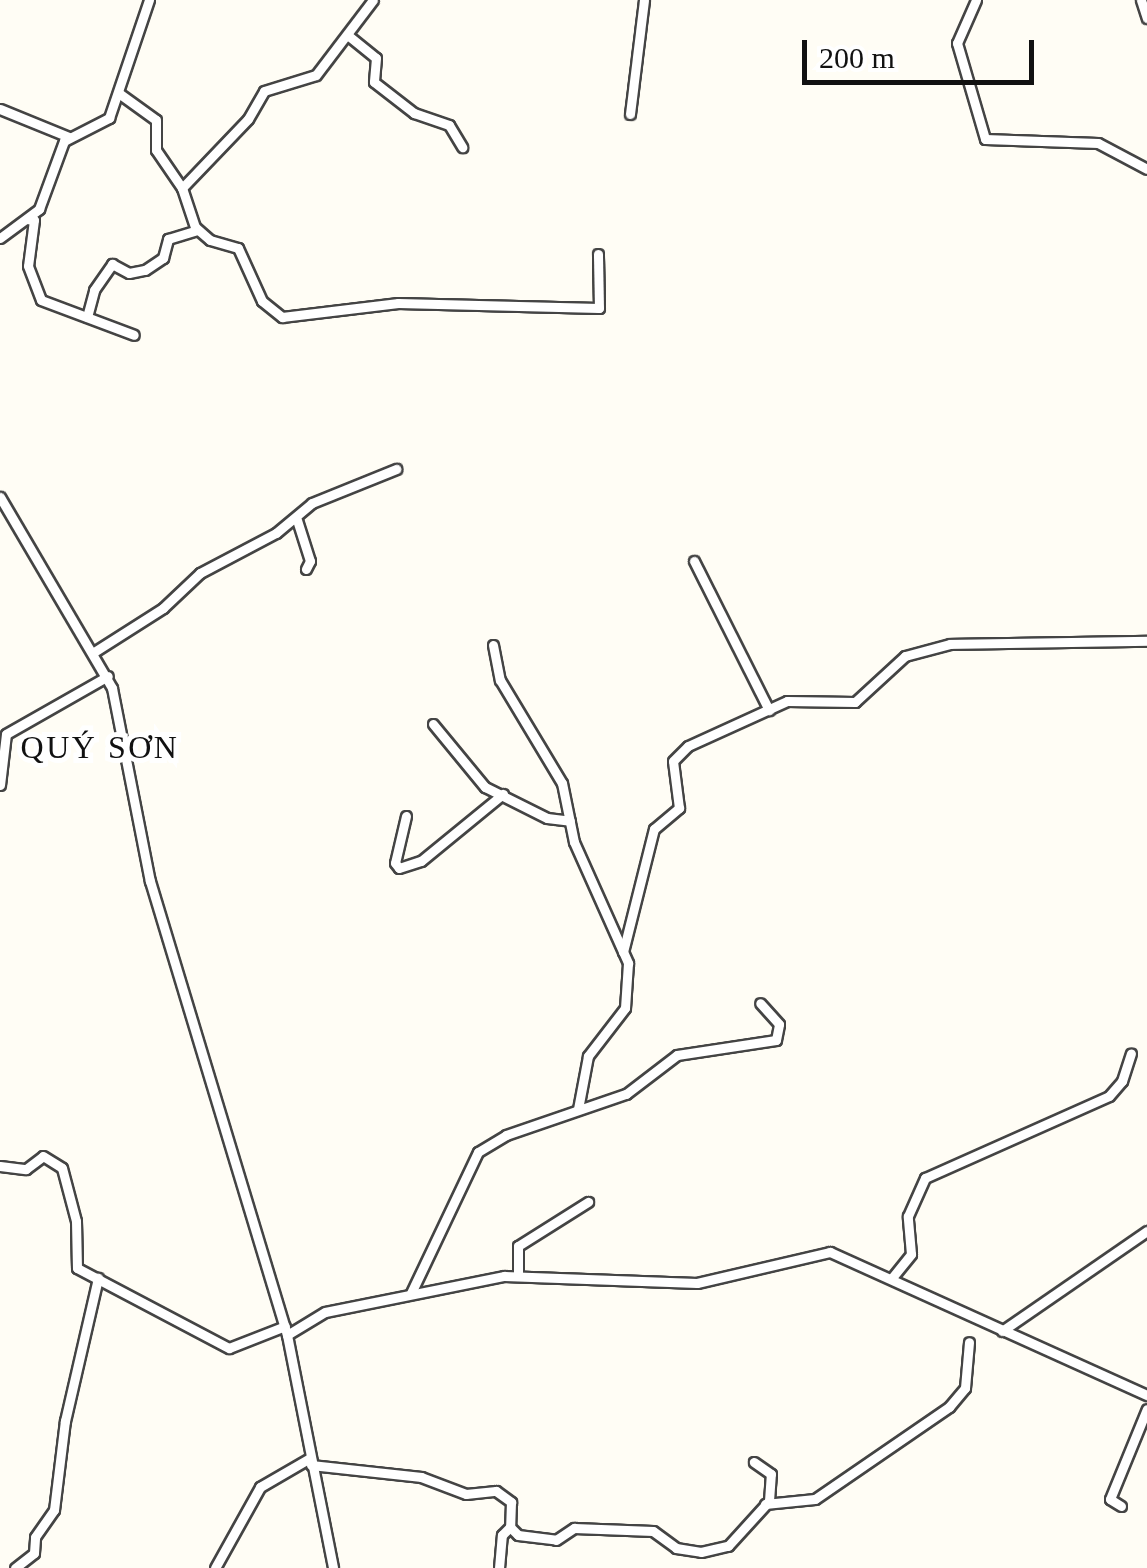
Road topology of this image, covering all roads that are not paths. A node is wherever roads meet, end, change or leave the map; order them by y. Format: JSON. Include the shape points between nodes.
{"nodes":[{"id":1,"x":150,"y":0,"type":"edge"},
{"id":2,"x":373,"y":0,"type":"edge"},
{"id":3,"x":644,"y":0,"type":"edge"},
{"id":4,"x":976,"y":0,"type":"edge"},
{"id":5,"x":1141,"y":0,"type":"edge"},
{"id":6,"x":1147,"y":18,"type":"edge"},
{"id":7,"x":350,"y":37,"type":"junction"},
{"id":8,"x":120,"y":94,"type":"junction"},
{"id":9,"x":0,"y":109,"type":"edge"},
{"id":10,"x":630,"y":114,"type":"dead end"},
{"id":11,"x":69,"y":137,"type":"junction"},
{"id":12,"x":462,"y":147,"type":"dead end"},
{"id":13,"x":1147,"y":169,"type":"edge"},
{"id":14,"x":182,"y":188,"type":"junction"},
{"id":15,"x":27,"y":219,"type":"junction"},
{"id":16,"x":197,"y":230,"type":"junction"},
{"id":17,"x":0,"y":238,"type":"edge"},
{"id":18,"x":598,"y":254,"type":"dead end"},
{"id":19,"x":87,"y":317,"type":"junction"},
{"id":20,"x":134,"y":335,"type":"dead end"},
{"id":21,"x":396,"y":469,"type":"dead end"},
{"id":22,"x":0,"y":497,"type":"edge"},
{"id":23,"x":2,"y":513,"type":"edge"},
{"id":24,"x":297,"y":520,"type":"junction"},
{"id":25,"x":694,"y":562,"type":"dead end"},
{"id":26,"x":306,"y":569,"type":"dead end"},
{"id":27,"x":1147,"y":640,"type":"edge"},
{"id":28,"x":492,"y":645,"type":"dead end"},
{"id":29,"x":94,"y":652,"type":"junction"},
{"id":30,"x":108,"y":676,"type":"junction"},
{"id":31,"x":769,"y":710,"type":"junction"},
{"id":32,"x":432,"y":724,"type":"dead end"},
{"id":33,"x":0,"y":785,"type":"edge"},
{"id":34,"x":504,"y":794,"type":"junction"},
{"id":35,"x":406,"y":816,"type":"dead end"},
{"id":36,"x":570,"y":820,"type":"junction"},
{"id":37,"x":623,"y":952,"type":"junction"},
{"id":38,"x":760,"y":1002,"type":"dead end"},
{"id":39,"x":1131,"y":1053,"type":"dead end"},
{"id":40,"x":578,"y":1110,"type":"junction"},
{"id":41,"x":0,"y":1166,"type":"edge"},
{"id":42,"x":588,"y":1202,"type":"dead end"},
{"id":43,"x":1147,"y":1231,"type":"edge"},
{"id":44,"x":518,"y":1274,"type":"junction"},
{"id":45,"x":98,"y":1278,"type":"junction"},
{"id":46,"x":892,"y":1279,"type":"junction"},
{"id":47,"x":410,"y":1293,"type":"junction"},
{"id":48,"x":286,"y":1330,"type":"junction"},
{"id":49,"x":1002,"y":1331,"type":"junction"},
{"id":50,"x":968,"y":1342,"type":"dead end"},
{"id":51,"x":1147,"y":1395,"type":"edge"},
{"id":52,"x":1147,"y":1409,"type":"edge"},
{"id":53,"x":310,"y":1461,"type":"junction"},
{"id":54,"x":754,"y":1462,"type":"dead end"},
{"id":55,"x":766,"y":1504,"type":"junction"},
{"id":56,"x":1121,"y":1506,"type":"dead end"},
{"id":57,"x":510,"y":1526,"type":"junction"},
{"id":58,"x":15,"y":1568,"type":"edge"},
{"id":59,"x":215,"y":1568,"type":"edge"},
{"id":60,"x":333,"y":1568,"type":"edge"},
{"id":61,"x":499,"y":1568,"type":"edge"}],
"edges":[{"from":1,"to":8,"type":"street"},
{"from":2,"to":7,"type":"street"},
{"from":3,"to":10,"type":"street"},
{"from":4,"to":13,"type":"street","via":[[957,43],[985,139],[1098,143]]},
{"from":5,"to":6,"type":"street"},
{"from":7,"to":12,"type":"street","via":[[376,58],[374,82],[414,113],[449,125]]},
{"from":7,"to":14,"type":"street","via":[[308,81],[264,92],[248,119]]},
{"from":8,"to":11,"type":"street","via":[[103,124]]},
{"from":8,"to":14,"type":"street","via":[[156,120],[156,150]]},
{"from":9,"to":11,"type":"street"},
{"from":11,"to":15,"type":"street","via":[[44,201]]},
{"from":14,"to":16,"type":"street"},
{"from":15,"to":17,"type":"street"},
{"from":15,"to":19,"type":"street","via":[[34,220],[28,266],[41,300]]},
{"from":16,"to":18,"type":"street","via":[[238,248],[262,301],[287,318],[398,304],[599,308]]},
{"from":16,"to":19,"type":"street","via":[[168,239],[163,258],[145,270],[129,273],[112,264],[94,290]]},
{"from":19,"to":20,"type":"street"},
{"from":21,"to":24,"type":"street","via":[[312,503]]},
{"from":22,"to":23,"type":"street"},
{"from":23,"to":29,"type":"street"},
{"from":24,"to":26,"type":"street","via":[[310,561]]},
{"from":24,"to":29,"type":"street","via":[[200,573],[163,608]]},
{"from":25,"to":31,"type":"street"},
{"from":27,"to":31,"type":"street","via":[[950,644],[905,656],[852,703],[802,699]]},
{"from":28,"to":36,"type":"street","via":[[500,680],[562,783]]},
{"from":29,"to":30,"type":"street"},
{"from":30,"to":33,"type":"street","via":[[6,734]]},
{"from":30,"to":48,"type":"street","via":[[150,880]]},
{"from":31,"to":37,"type":"street","via":[[675,757],[680,804],[654,829]]},
{"from":32,"to":34,"type":"street","via":[[484,787]]},
{"from":34,"to":35,"type":"street","via":[[421,862],[400,868],[395,863]]},
{"from":34,"to":36,"type":"street","via":[[547,818]]},
{"from":36,"to":37,"type":"street"},
{"from":37,"to":40,"type":"street","via":[[627,1003],[586,1062]]},
{"from":38,"to":40,"type":"street","via":[[779,1024],[776,1040],[677,1055],[635,1089]]},
{"from":39,"to":46,"type":"street","via":[[1122,1082],[1109,1096],[926,1178],[908,1216],[911,1254]]},
{"from":40,"to":47,"type":"street","via":[[478,1152]]},
{"from":41,"to":45,"type":"street","via":[[26,1169],[43,1156],[62,1168],[76,1221],[77,1268]]},
{"from":42,"to":44,"type":"street","via":[[518,1246]]},
{"from":43,"to":49,"type":"street"},
{"from":44,"to":46,"type":"street","via":[[697,1283],[830,1252]]},
{"from":44,"to":47,"type":"street"},
{"from":45,"to":48,"type":"street","via":[[229,1348]]},
{"from":45,"to":58,"type":"street","via":[[64,1421],[54,1510],[35,1537],[34,1553]]},
{"from":46,"to":49,"type":"street"},
{"from":47,"to":48,"type":"street","via":[[318,1314]]},
{"from":48,"to":53,"type":"street"},
{"from":49,"to":51,"type":"street"},
{"from":50,"to":55,"type":"street","via":[[965,1388],[949,1406],[814,1498]]},
{"from":52,"to":56,"type":"street","via":[[1110,1498]]},
{"from":53,"to":57,"type":"street","via":[[421,1477],[466,1494],[496,1491],[511,1502]]},
{"from":53,"to":59,"type":"street","via":[[260,1487]]},
{"from":53,"to":60,"type":"street"},
{"from":54,"to":55,"type":"street","via":[[772,1474]]},
{"from":55,"to":57,"type":"street","via":[[716,1552],[676,1548],[657,1531],[574,1528],[556,1540],[518,1535]]},
{"from":57,"to":61,"type":"street","via":[[502,1535]]}]}
